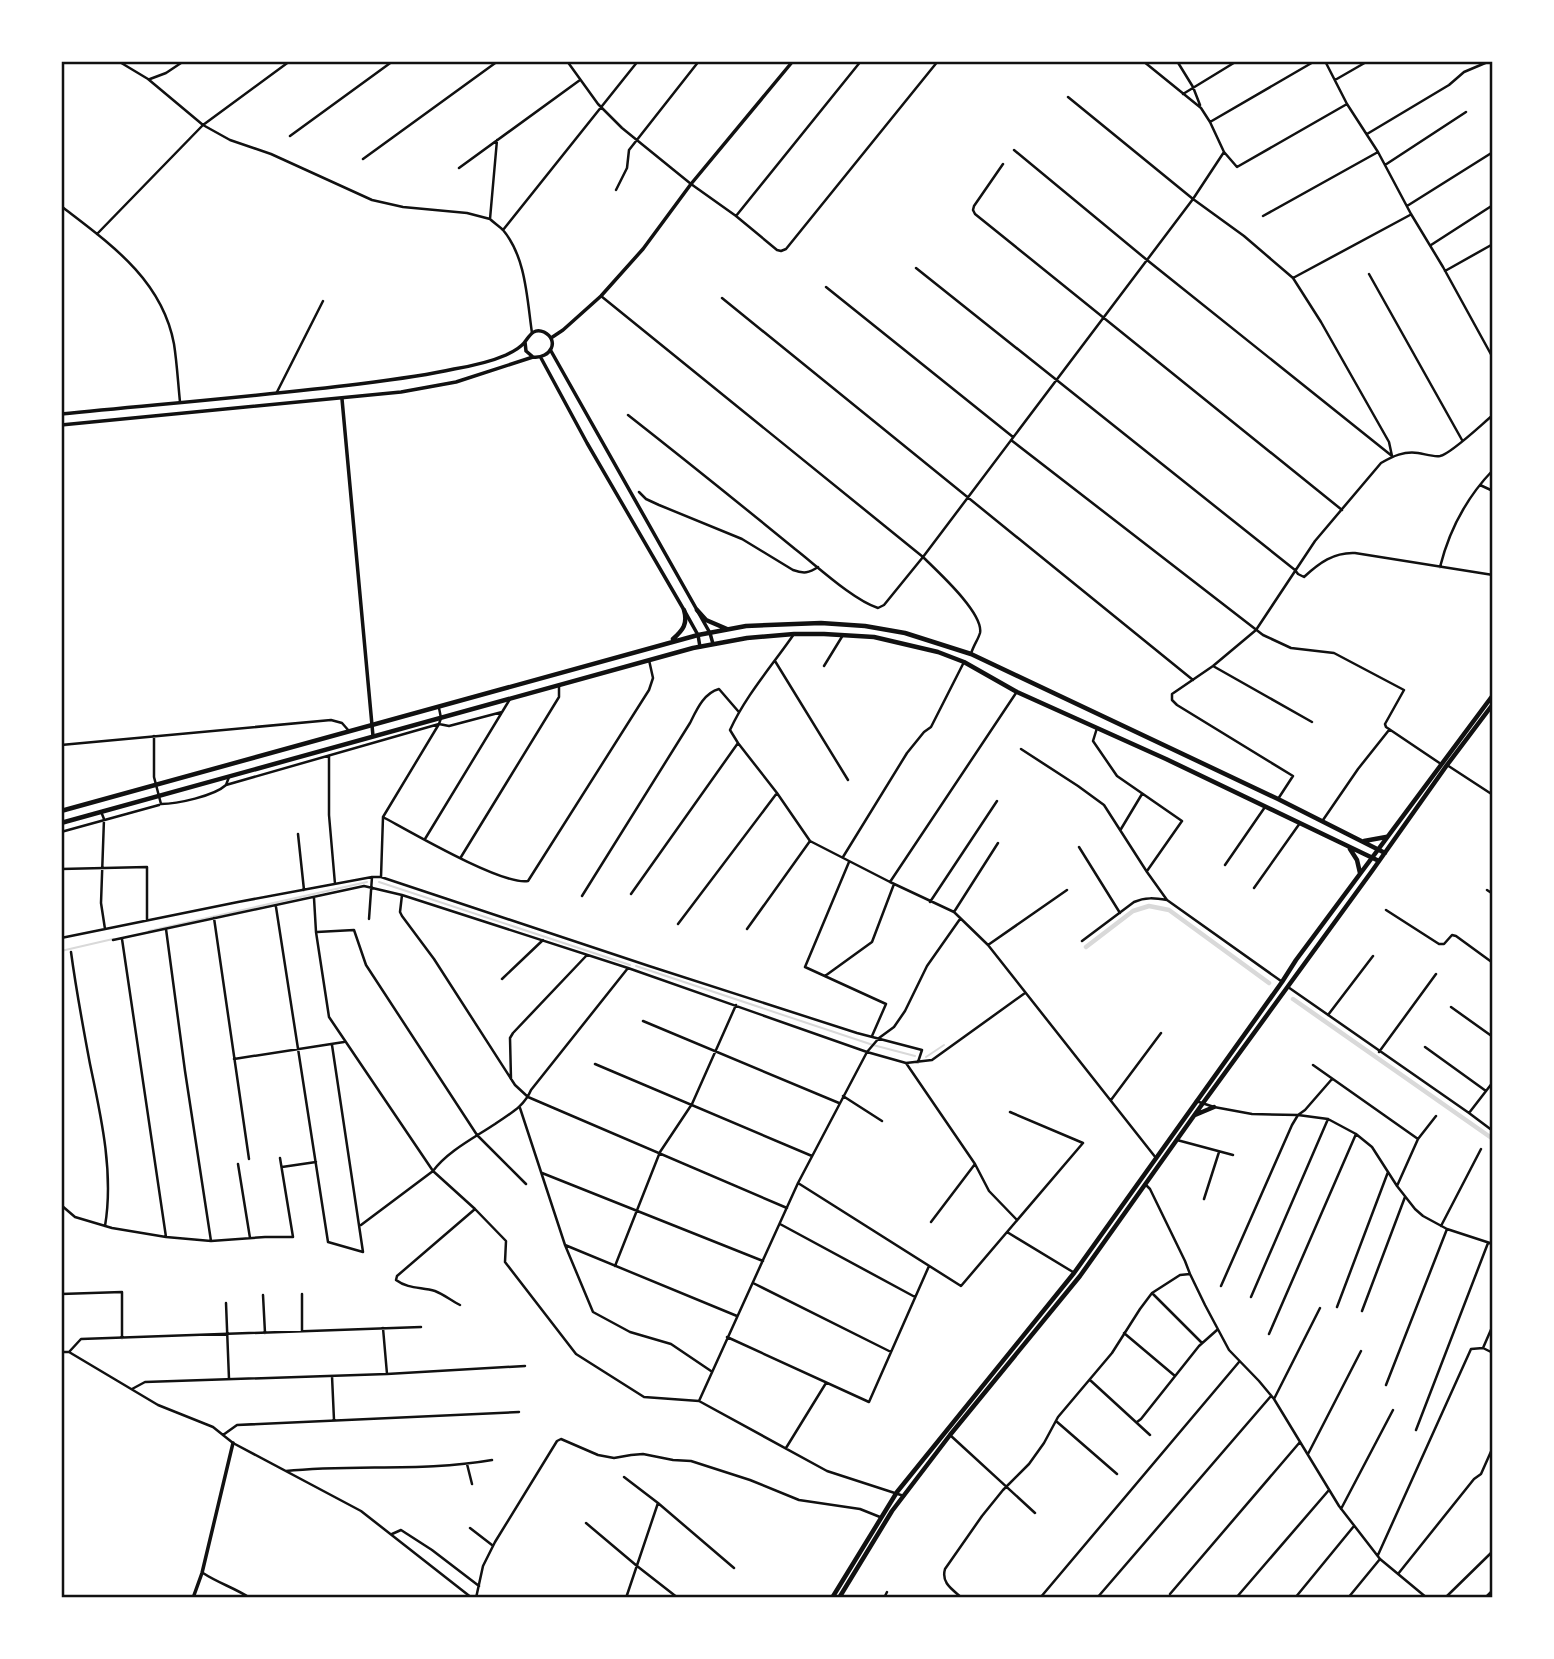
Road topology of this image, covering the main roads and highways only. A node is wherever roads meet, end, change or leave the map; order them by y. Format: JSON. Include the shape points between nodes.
{"nodes":[{"id":1,"x":793,"y":61,"type":"edge"},
{"id":2,"x":551,"y":338,"type":"junction"},
{"id":3,"x":525,"y":342,"type":"junction"},
{"id":4,"x":551,"y":351,"type":"junction"},
{"id":5,"x":533,"y":357,"type":"junction"},
{"id":6,"x":541,"y":358,"type":"junction"},
{"id":7,"x":342,"y":399,"type":"junction"},
{"id":8,"x":61,"y":414,"type":"edge"},
{"id":9,"x":61,"y":425,"type":"edge"},
{"id":10,"x":684,"y":610,"type":"junction"},
{"id":11,"x":697,"y":610,"type":"junction"},
{"id":12,"x":728,"y":629,"type":"junction"},
{"id":13,"x":710,"y":633,"type":"junction"},
{"id":14,"x":698,"y":635,"type":"junction"},
{"id":15,"x":670,"y":642,"type":"junction"},
{"id":16,"x":713,"y":644,"type":"junction"},
{"id":17,"x":700,"y":646,"type":"junction"},
{"id":18,"x":1493,"y":695,"type":"edge"},
{"id":19,"x":1493,"y":704,"type":"edge"},
{"id":20,"x":372,"y":725,"type":"junction"},
{"id":21,"x":373,"y":736,"type":"junction"},
{"id":22,"x":1171,"y":749,"type":"junction"},
{"id":23,"x":1166,"y":758,"type":"junction"},
{"id":24,"x":1444,"y":764,"type":"junction"},
{"id":25,"x":61,"y":811,"type":"edge"},
{"id":26,"x":61,"y":823,"type":"edge"},
{"id":27,"x":1387,"y":837,"type":"junction"},
{"id":28,"x":1363,"y":841,"type":"junction"},
{"id":29,"x":1348,"y":846,"type":"junction"},
{"id":30,"x":1379,"y":849,"type":"junction"},
{"id":31,"x":1385,"y":853,"type":"junction"},
{"id":32,"x":1372,"y":858,"type":"junction"},
{"id":33,"x":1379,"y":861,"type":"junction"},
{"id":34,"x":1360,"y":875,"type":"junction"},
{"id":35,"x":1214,"y":1107,"type":"road end"},
{"id":36,"x":1194,"y":1115,"type":"junction"},
{"id":37,"x":233,"y":1443,"type":"road end"},
{"id":38,"x":193,"y":1598,"type":"edge"},
{"id":39,"x":832,"y":1598,"type":"edge"},
{"id":40,"x":839,"y":1598,"type":"edge"}],
"edges":[{"from":1,"to":2,"type":"main road","via":[[643,249],[601,296]]},
{"from":2,"to":3,"type":"main road","via":[[539,331]]},
{"from":2,"to":4,"type":"main road"},
{"from":3,"to":5,"type":"main road"},
{"from":3,"to":8,"type":"main road","via":[[496,359],[405,379]]},
{"from":4,"to":6,"type":"main road"},
{"from":4,"to":11,"type":"main road"},
{"from":5,"to":6,"type":"main road"},
{"from":5,"to":7,"type":"main road","via":[[456,382]]},
{"from":6,"to":10,"type":"main road"},
{"from":7,"to":9,"type":"main road"},
{"from":7,"to":20,"type":"main road"},
{"from":10,"to":14,"type":"main road"},
{"from":10,"to":15,"type":"main road","via":[[686,625]]},
{"from":11,"to":12,"type":"main road","via":[[706,620]]},
{"from":11,"to":13,"type":"main road"},
{"from":12,"to":13,"type":"main road"},
{"from":12,"to":22,"type":"main road","via":[[821,623],[905,633],[971,654]]},
{"from":13,"to":14,"type":"main road"},
{"from":13,"to":16,"type":"main road"},
{"from":14,"to":15,"type":"main road"},
{"from":14,"to":17,"type":"main road"},
{"from":15,"to":20,"type":"main road"},
{"from":16,"to":17,"type":"main road"},
{"from":16,"to":23,"type":"main road","via":[[794,634],[843,635],[938,652]]},
{"from":17,"to":21,"type":"main road"},
{"from":18,"to":24,"type":"main road"},
{"from":19,"to":24,"type":"main road"},
{"from":20,"to":21,"type":"main road"},
{"from":20,"to":25,"type":"main road"},
{"from":21,"to":26,"type":"main road"},
{"from":22,"to":23,"type":"main road"},
{"from":22,"to":28,"type":"main road"},
{"from":23,"to":29,"type":"main road"},
{"from":24,"to":27,"type":"main road"},
{"from":24,"to":31,"type":"main road"},
{"from":27,"to":28,"type":"main road"},
{"from":27,"to":30,"type":"main road"},
{"from":28,"to":30,"type":"main road"},
{"from":29,"to":32,"type":"main road"},
{"from":29,"to":34,"type":"main road"},
{"from":30,"to":31,"type":"main road"},
{"from":30,"to":32,"type":"main road"},
{"from":31,"to":33,"type":"main road"},
{"from":32,"to":33,"type":"main road"},
{"from":32,"to":34,"type":"main road"},
{"from":33,"to":36,"type":"main road"},
{"from":34,"to":39,"type":"main road","via":[[1074,1273],[897,1492]]},
{"from":35,"to":36,"type":"main road"},
{"from":36,"to":40,"type":"main road","via":[[1080,1276],[892,1511]]},
{"from":37,"to":38,"type":"main road"}]}
